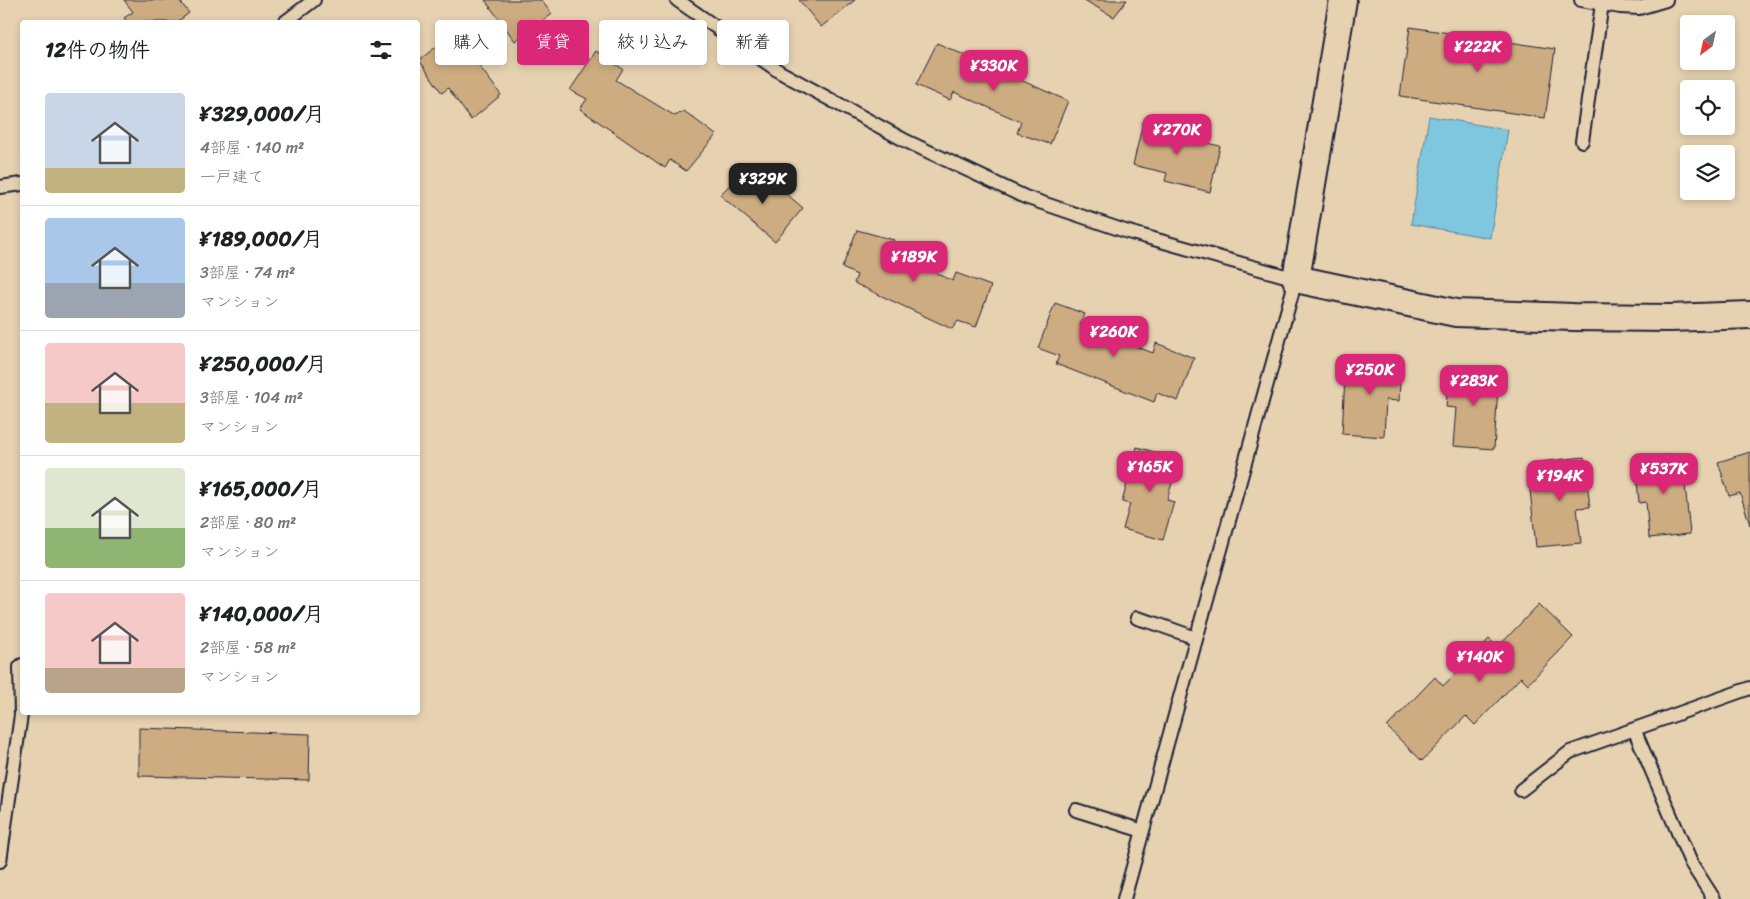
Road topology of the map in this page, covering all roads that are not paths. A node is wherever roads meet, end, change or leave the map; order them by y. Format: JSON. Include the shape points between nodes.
{"nodes":[{"id":1,"x":314,"y":0,"type":"edge"},
{"id":2,"x":677,"y":0,"type":"edge"},
{"id":3,"x":1343,"y":0,"type":"edge"},
{"id":4,"x":1581,"y":0,"type":"edge"},
{"id":5,"x":1666,"y":0,"type":"edge"},
{"id":6,"x":1602,"y":4,"type":"junction"},
{"id":7,"x":288,"y":20,"type":"edge"},
{"id":8,"x":1582,"y":141,"type":"dead end"},
{"id":9,"x":20,"y":184,"type":"edge"},
{"id":10,"x":0,"y":186,"type":"edge"},
{"id":11,"x":1296,"y":279,"type":"junction"},
{"id":12,"x":1750,"y":315,"type":"edge"},
{"id":13,"x":1137,"y":618,"type":"dead end"},
{"id":14,"x":1196,"y":638,"type":"junction"},
{"id":15,"x":1750,"y":688,"type":"edge"},
{"id":16,"x":22,"y":715,"type":"edge"},
{"id":17,"x":1634,"y":729,"type":"junction"},
{"id":18,"x":1521,"y":790,"type":"dead end"},
{"id":19,"x":1076,"y":810,"type":"dead end"},
{"id":20,"x":1143,"y":831,"type":"junction"},
{"id":21,"x":0,"y":861,"type":"edge"},
{"id":22,"x":1124,"y":899,"type":"edge"},
{"id":23,"x":1714,"y":899,"type":"edge"}],
"edges":[{"from":1,"to":7,"type":"lane"},
{"from":2,"to":11,"type":"lane","via":[[780,72],[906,141],[1025,196],[1125,231]]},
{"from":3,"to":11,"type":"street"},
{"from":4,"to":6,"type":"lane"},
{"from":5,"to":6,"type":"lane","via":[[1638,8]]},
{"from":6,"to":8,"type":"lane"},
{"from":9,"to":10,"type":"lane"},
{"from":11,"to":12,"type":"street","via":[[1456,313],[1670,318]]},
{"from":11,"to":14,"type":"lane"},
{"from":13,"to":14,"type":"lane"},
{"from":14,"to":20,"type":"lane"},
{"from":15,"to":17,"type":"lane"},
{"from":16,"to":21,"type":"lane"},
{"from":17,"to":18,"type":"lane","via":[[1570,752]]},
{"from":17,"to":23,"type":"lane","via":[[1691,864]]},
{"from":19,"to":20,"type":"lane"},
{"from":20,"to":22,"type":"lane"}]}
